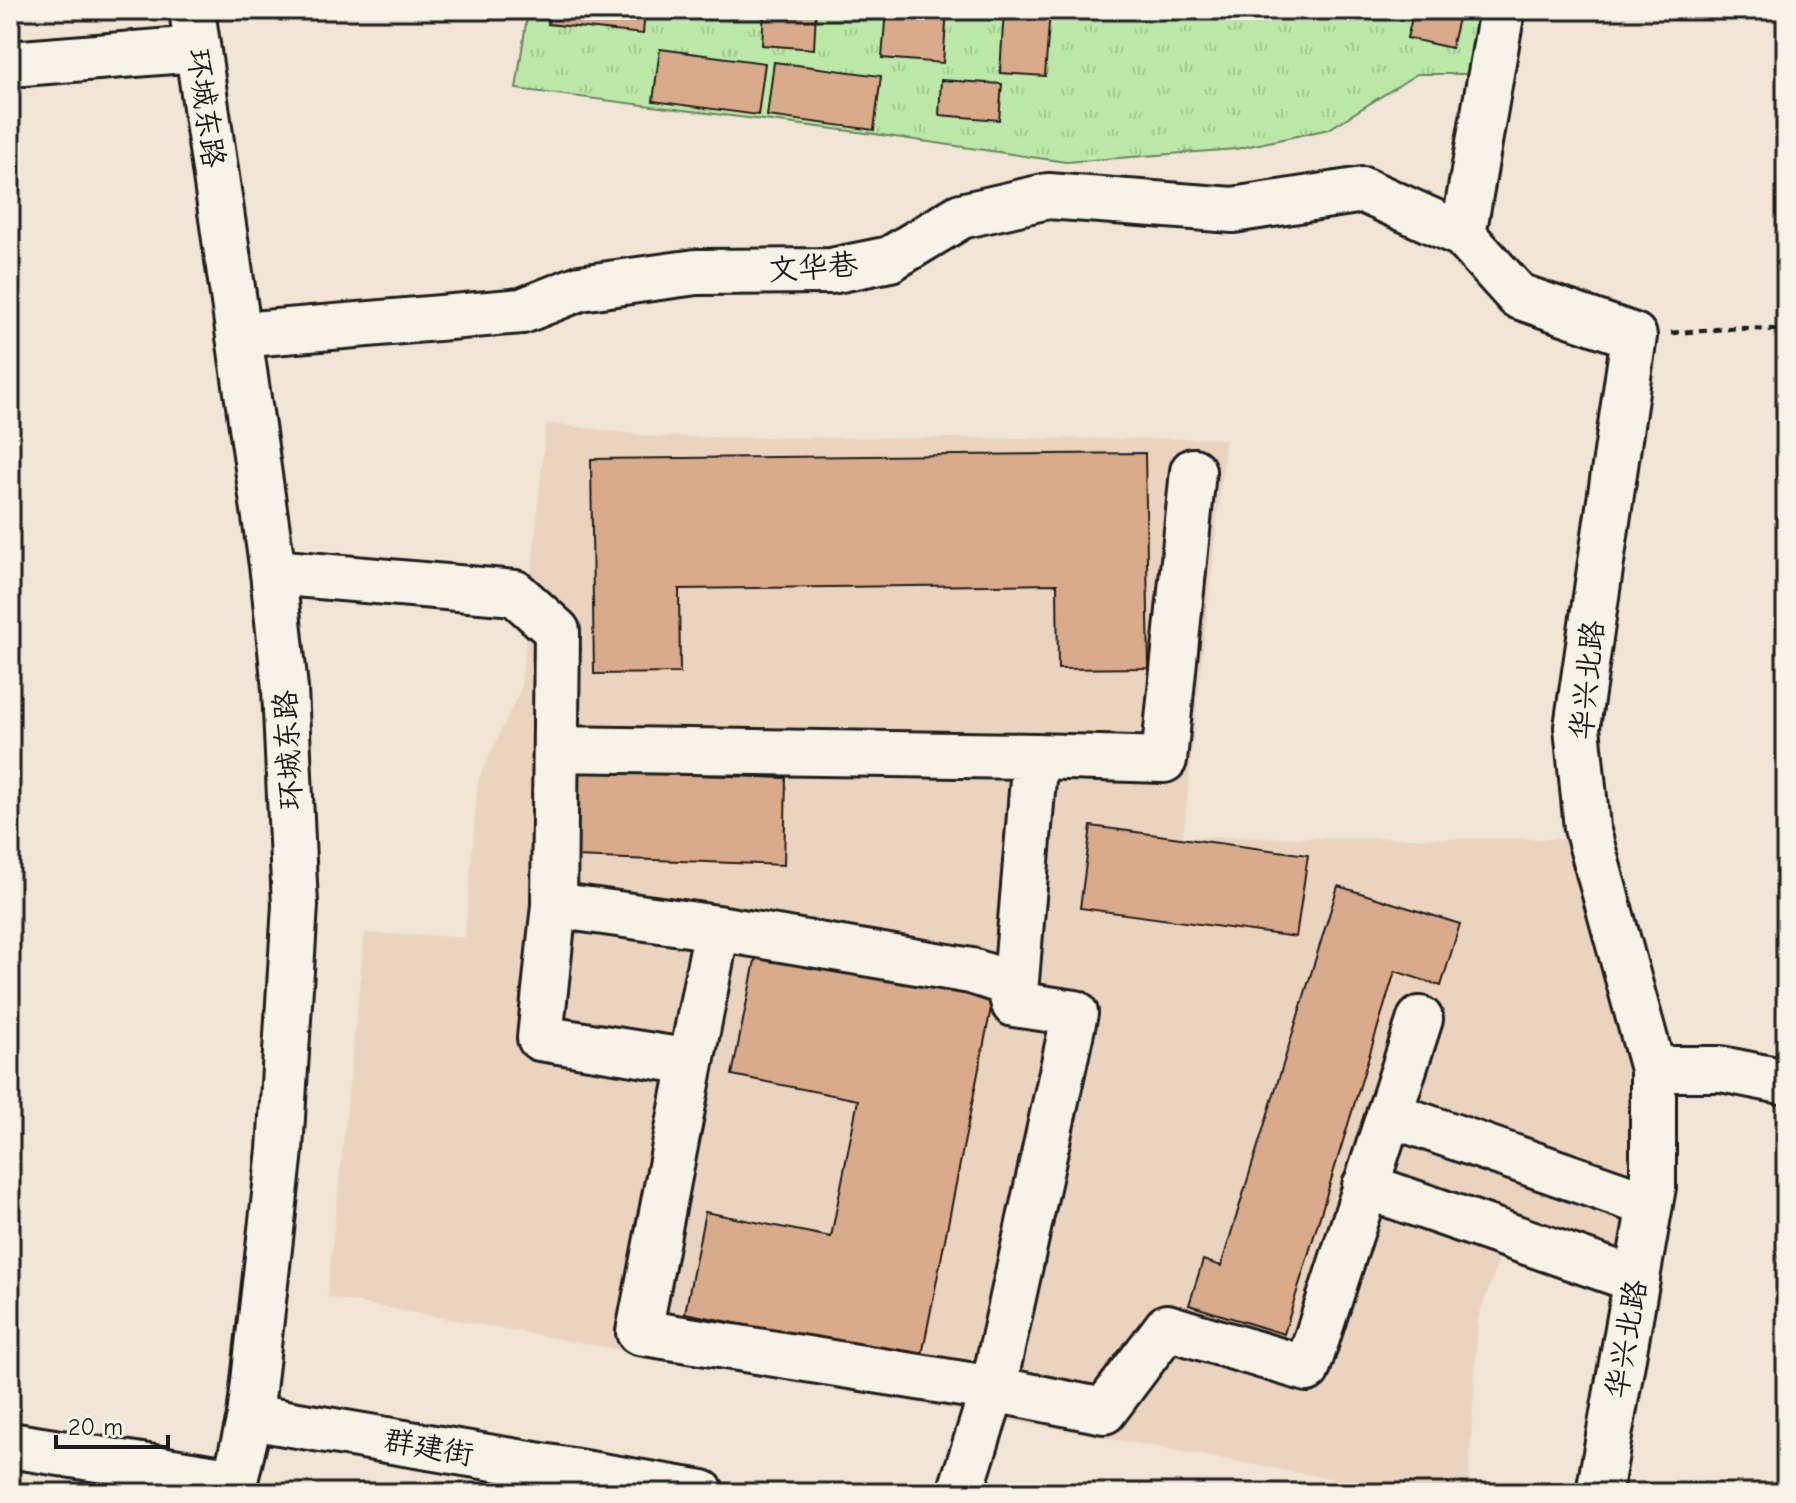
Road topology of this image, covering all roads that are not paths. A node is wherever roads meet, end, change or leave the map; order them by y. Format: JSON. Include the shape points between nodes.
{"nodes":[{"id":1,"x":1502,"y":10,"type":"edge"},
{"id":2,"x":195,"y":29,"type":"edge"},
{"id":3,"x":10,"y":64,"type":"edge"},
{"id":4,"x":1463,"y":235,"type":"junction"},
{"id":5,"x":239,"y":335,"type":"junction"},
{"id":6,"x":1193,"y":471,"type":"dead end"},
{"id":7,"x":273,"y":572,"type":"junction"},
{"id":8,"x":556,"y":749,"type":"junction"},
{"id":9,"x":1035,"y":756,"type":"junction"},
{"id":10,"x":554,"y":905,"type":"junction"},
{"id":11,"x":717,"y":928,"type":"junction"},
{"id":12,"x":1014,"y":1004,"type":"junction"},
{"id":13,"x":1420,"y":1019,"type":"dead end"},
{"id":14,"x":691,"y":1062,"type":"junction"},
{"id":15,"x":1653,"y":1069,"type":"junction"},
{"id":16,"x":1786,"y":1082,"type":"edge"},
{"id":17,"x":1389,"y":1114,"type":"junction"},
{"id":18,"x":1365,"y":1186,"type":"junction"},
{"id":19,"x":1650,"y":1205,"type":"junction"},
{"id":20,"x":1637,"y":1280,"type":"junction"},
{"id":21,"x":993,"y":1389,"type":"junction"},
{"id":22,"x":250,"y":1417,"type":"junction"},
{"id":23,"x":10,"y":1445,"type":"edge"},
{"id":24,"x":234,"y":1487,"type":"edge"},
{"id":25,"x":702,"y":1493,"type":"edge"},
{"id":26,"x":960,"y":1493,"type":"edge"},
{"id":27,"x":1599,"y":1493,"type":"edge"}],
"edges":[{"from":1,"to":4,"type":"street"},
{"from":2,"to":3,"type":"street"},
{"from":2,"to":5,"type":"street","name":"环城东路"},
{"from":4,"to":5,"type":"street","name":"文华巷","via":[[1363,190],[1233,210],[1048,196],[961,216],[890,259],[831,271],[696,272],[580,288],[522,311]]},
{"from":4,"to":15,"type":"street","name":"华兴北路","via":[[1518,296],[1634,336],[1577,727],[1587,828]]},
{"from":5,"to":7,"type":"street","name":"环城东路"},
{"from":6,"to":9,"type":"street","via":[[1164,760]]},
{"from":7,"to":8,"type":"street","via":[[515,593],[557,631]]},
{"from":7,"to":22,"type":"street","name":"环城东路","via":[[285,689],[295,905],[280,1150]]},
{"from":8,"to":9,"type":"street"},
{"from":8,"to":10,"type":"street"},
{"from":9,"to":12,"type":"street"},
{"from":10,"to":11,"type":"street"},
{"from":10,"to":14,"type":"street","via":[[540,1038]]},
{"from":11,"to":12,"type":"street","via":[[971,971],[1008,983]]},
{"from":11,"to":14,"type":"street"},
{"from":12,"to":21,"type":"street","via":[[1075,1013]]},
{"from":13,"to":17,"type":"street"},
{"from":14,"to":21,"type":"street","via":[[639,1332]]},
{"from":15,"to":16,"type":"street","via":[[1721,1069]]},
{"from":15,"to":19,"type":"street","name":"华兴北路"},
{"from":17,"to":18,"type":"street"},
{"from":17,"to":19,"type":"street"},
{"from":18,"to":20,"type":"street"},
{"from":18,"to":21,"type":"street","via":[[1307,1369],[1167,1327],[1104,1411]]},
{"from":19,"to":20,"type":"street","name":"华兴北路"},
{"from":20,"to":27,"type":"street","name":"华兴北路"},
{"from":21,"to":26,"type":"street"},
{"from":22,"to":24,"type":"street","name":"环城东路"},
{"from":22,"to":25,"type":"street","name":"群建街"},
{"from":23,"to":24,"type":"street"}]}
